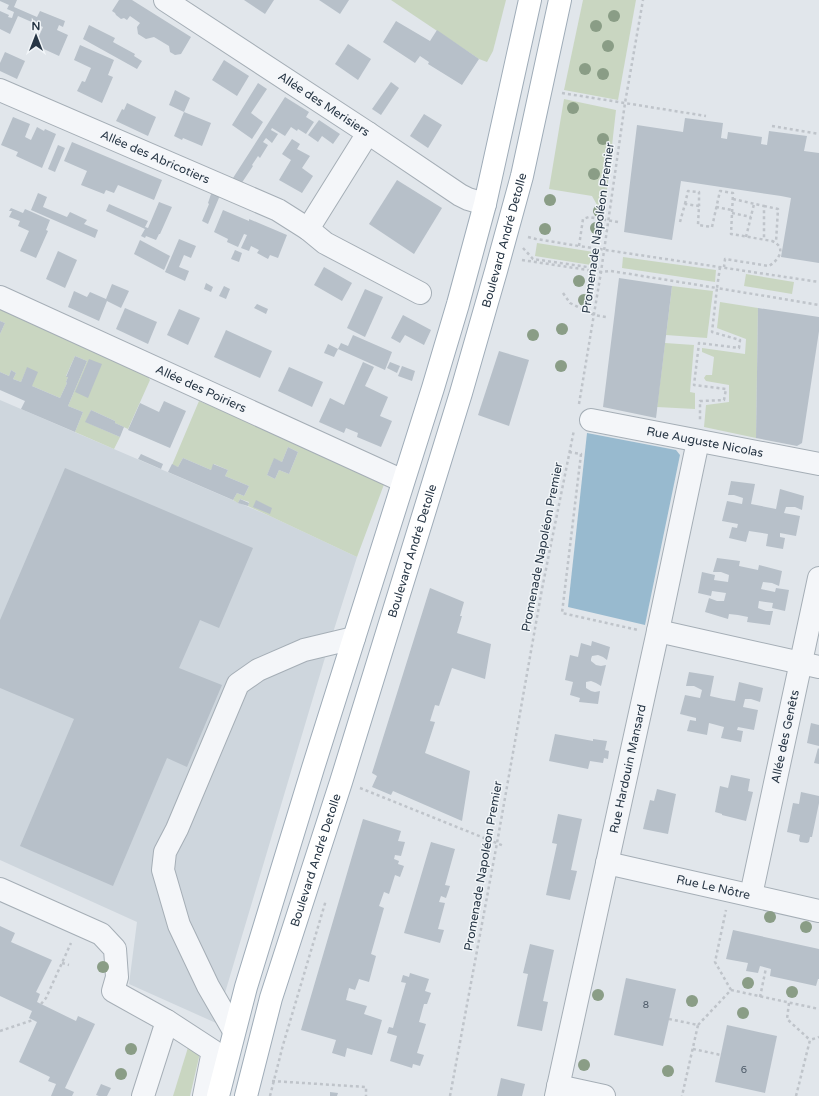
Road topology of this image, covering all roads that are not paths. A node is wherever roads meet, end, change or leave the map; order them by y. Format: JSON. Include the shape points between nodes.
{"nodes":[{"id":1,"x":165,"y":0,"type":"edge"},
{"id":2,"x":530,"y":0,"type":"edge"},
{"id":3,"x":560,"y":0,"type":"edge"},
{"id":4,"x":0,"y":90,"type":"edge"},
{"id":5,"x":368,"y":133,"type":"junction"},
{"id":6,"x":485,"y":204,"type":"junction"},
{"id":7,"x":308,"y":229,"type":"junction"},
{"id":8,"x":508,"y":229,"type":"junction"},
{"id":9,"x":420,"y":293,"type":"dead end"},
{"id":10,"x":0,"y":297,"type":"edge"},
{"id":11,"x":582,"y":416,"type":"road end"},
{"id":12,"x":698,"y":441,"type":"junction"},
{"id":13,"x":819,"y":464,"type":"edge"},
{"id":14,"x":403,"y":481,"type":"junction"},
{"id":15,"x":819,"y":578,"type":"edge"},
{"id":16,"x":658,"y":631,"type":"junction"},
{"id":17,"x":354,"y":638,"type":"junction"},
{"id":18,"x":810,"y":665,"type":"edge"},
{"id":19,"x":297,"y":821,"type":"junction"},
{"id":20,"x":326,"y":830,"type":"junction"},
{"id":21,"x":607,"y":863,"type":"junction"},
{"id":22,"x":0,"y":889,"type":"edge"},
{"id":23,"x":751,"y":895,"type":"junction"},
{"id":24,"x":819,"y":911,"type":"edge"},
{"id":25,"x":167,"y":1020,"type":"junction"},
{"id":26,"x":234,"y":1032,"type":"junction"},
{"id":27,"x":557,"y":1091,"type":"edge"},
{"id":28,"x":143,"y":1096,"type":"edge"},
{"id":29,"x":204,"y":1096,"type":"edge"},
{"id":30,"x":218,"y":1096,"type":"edge"},
{"id":31,"x":246,"y":1096,"type":"edge"},
{"id":32,"x":604,"y":1096,"type":"edge"}],
"edges":[{"from":1,"to":5,"type":"street","name":"Allée des Merisiers"},
{"from":2,"to":6,"type":"main road"},
{"from":3,"to":8,"type":"main road","name":"Boulevard André Detolle"},
{"from":4,"to":7,"type":"street","name":"Allée des Abricotiers","via":[[278,210]]},
{"from":5,"to":6,"type":"street","name":"Allée des Merisiers","via":[[460,195]]},
{"from":5,"to":7,"type":"street"},
{"from":6,"to":8,"type":"main road"},
{"from":6,"to":14,"type":"main road","via":[[435,380]]},
{"from":7,"to":9,"type":"street","name":"Allée des Abricotiers","via":[[325,243]]},
{"from":8,"to":20,"type":"main road","name":"Boulevard André Detolle","via":[[461,393]]},
{"from":10,"to":14,"type":"street","name":"Allée des Poiriers"},
{"from":11,"to":12,"type":"street","name":"Rue Auguste Nicolas"},
{"from":12,"to":13,"type":"street","name":"Rue Auguste Nicolas"},
{"from":12,"to":16,"type":"street","name":"Rue Hardouin Mansard"},
{"from":14,"to":17,"type":"main road"},
{"from":15,"to":18,"type":"street","name":"Allée des Genêts"},
{"from":16,"to":18,"type":"street"},
{"from":16,"to":21,"type":"street","name":"Rue Hardouin Mansard"},
{"from":17,"to":19,"type":"main road"},
{"from":17,"to":26,"type":"street","via":[[304,650],[258,670],[238,684],[165,852],[163,870],[180,925],[208,986]]},
{"from":18,"to":23,"type":"street","name":"Allée des Genêts"},
{"from":19,"to":20,"type":"main road"},
{"from":19,"to":26,"type":"main road"},
{"from":20,"to":31,"type":"main road","name":"Boulevard André Detolle","via":[[271,998]]},
{"from":21,"to":23,"type":"street","name":"Rue Le Nôtre"},
{"from":21,"to":27,"type":"street","name":"Rue Hardouin Mansard"},
{"from":22,"to":25,"type":"street","via":[[101,934],[115,949],[117,977],[113,990]]},
{"from":23,"to":24,"type":"street","name":"Rue Le Nôtre"},
{"from":25,"to":28,"type":"street"},
{"from":25,"to":29,"type":"street","via":[[213,1051]]},
{"from":26,"to":30,"type":"main road"},
{"from":27,"to":32,"type":"street"}]}
